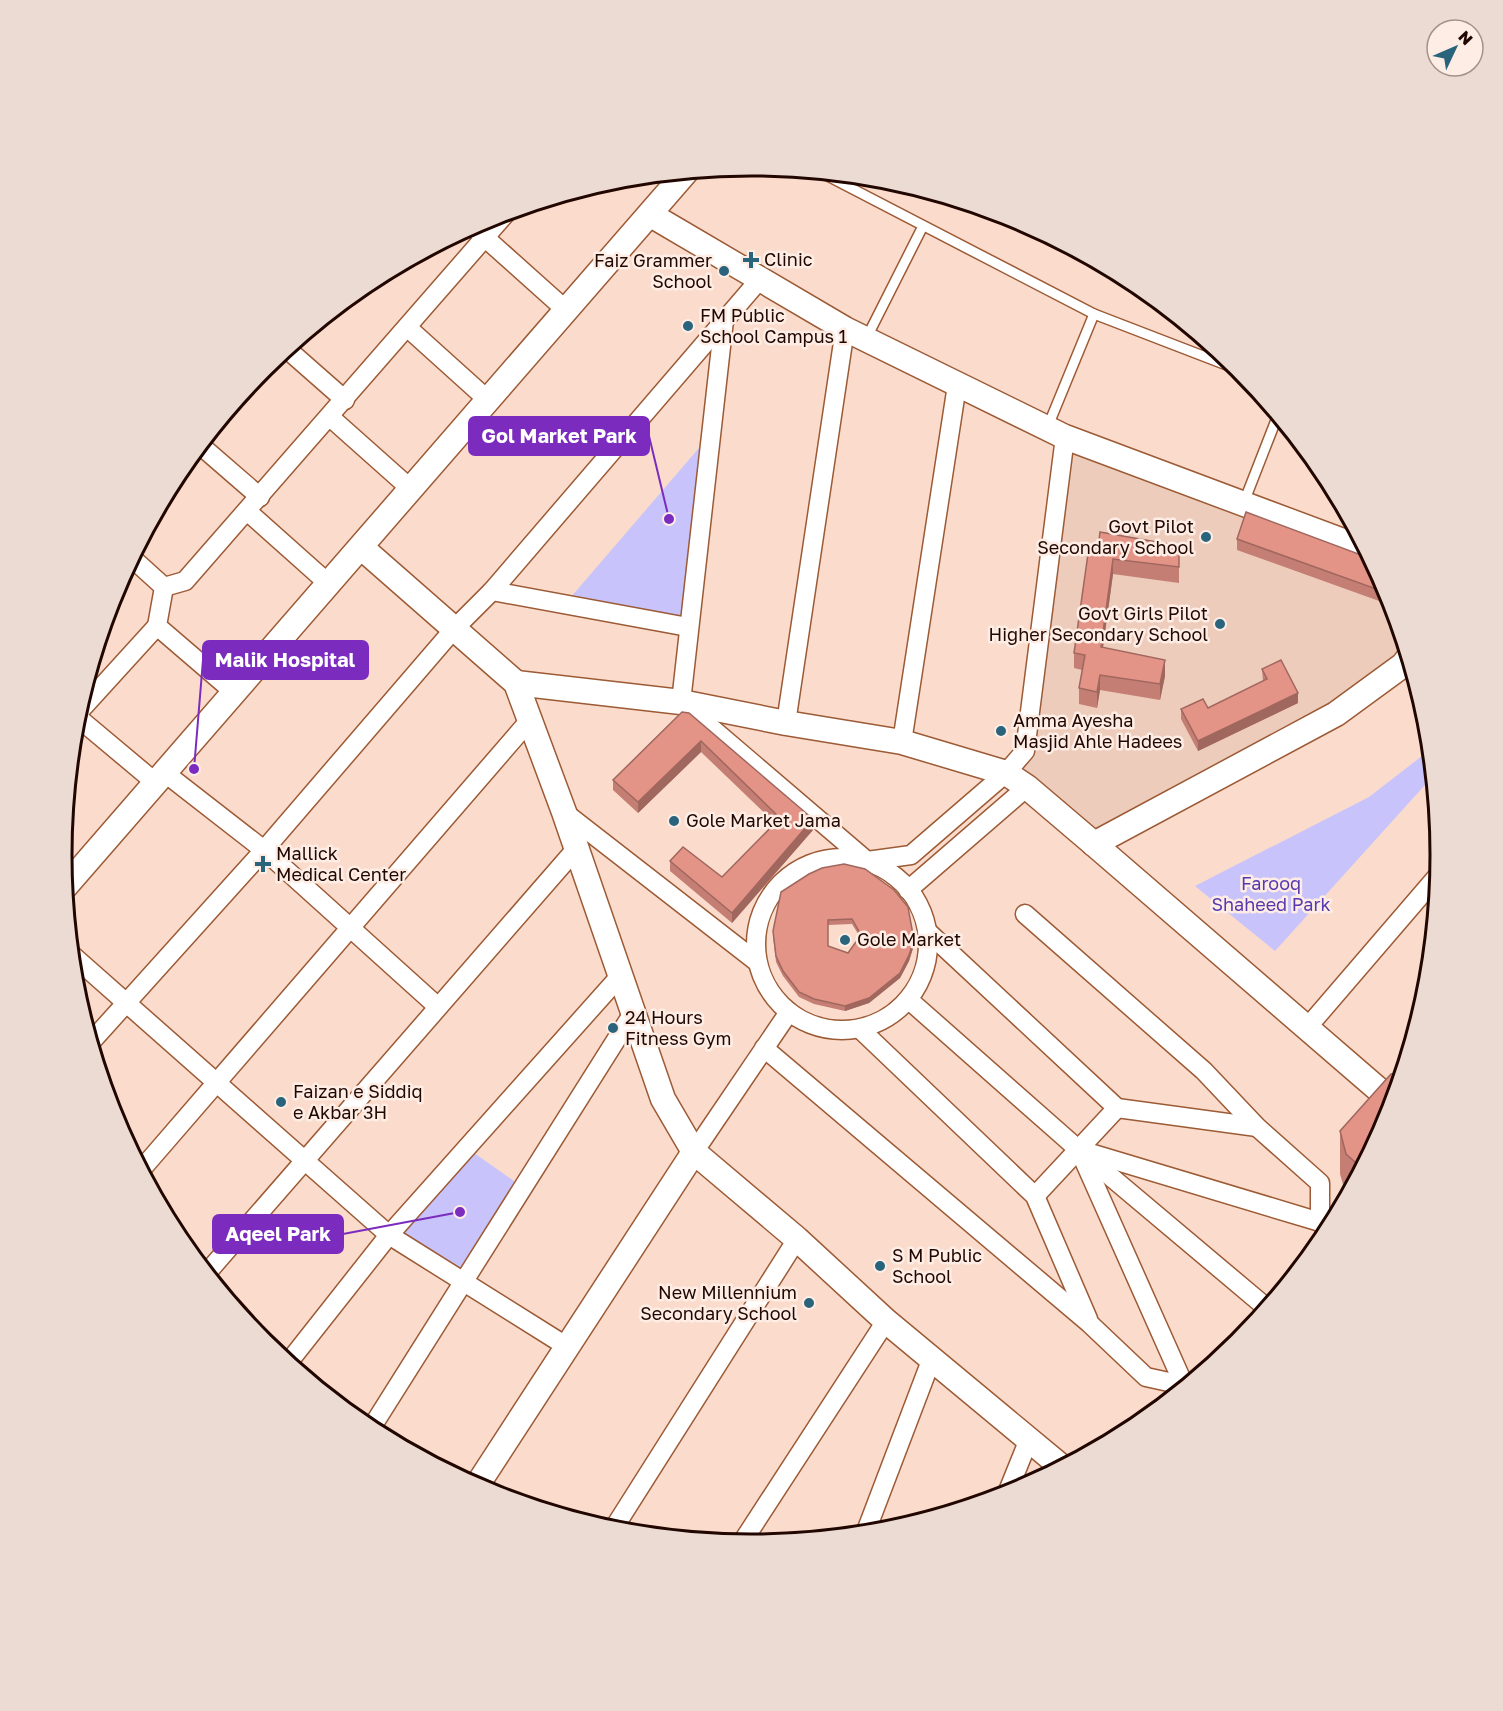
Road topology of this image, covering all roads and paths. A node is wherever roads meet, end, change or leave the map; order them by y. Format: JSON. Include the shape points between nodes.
{"nodes":[{"id":1,"x":676,"y":180,"type":"edge"},
{"id":2,"x":839,"y":182,"type":"edge"},
{"id":3,"x":651,"y":215,"type":"junction"},
{"id":4,"x":923,"y":226,"type":"junction"},
{"id":5,"x":480,"y":233,"type":"edge"},
{"id":6,"x":477,"y":234,"type":"edge"},
{"id":7,"x":760,"y":279,"type":"junction"},
{"id":8,"x":567,"y":311,"type":"junction"},
{"id":9,"x":1094,"y":314,"type":"junction"},
{"id":10,"x":724,"y":320,"type":"junction"},
{"id":11,"x":408,"y":328,"type":"junction"},
{"id":12,"x":856,"y":334,"type":"junction"},
{"id":13,"x":293,"y":354,"type":"edge"},
{"id":14,"x":1216,"y":360,"type":"edge"},
{"id":15,"x":957,"y":385,"type":"junction"},
{"id":16,"x":345,"y":400,"type":"junction"},
{"id":17,"x":489,"y":401,"type":"junction"},
{"id":18,"x":330,"y":417,"type":"junction"},
{"id":19,"x":1275,"y":423,"type":"edge"},
{"id":20,"x":1056,"y":433,"type":"junction"},
{"id":21,"x":206,"y":450,"type":"edge"},
{"id":22,"x":412,"y":490,"type":"junction"},
{"id":23,"x":260,"y":497,"type":"junction"},
{"id":24,"x":1244,"y":504,"type":"junction"},
{"id":25,"x":247,"y":511,"type":"junction"},
{"id":26,"x":1356,"y":546,"type":"edge"},
{"id":27,"x":362,"y":548,"type":"junction"},
{"id":28,"x":138,"y":564,"type":"edge"},
{"id":29,"x":330,"y":585,"type":"junction"},
{"id":30,"x":164,"y":587,"type":"junction"},
{"id":31,"x":492,"y":591,"type":"junction"},
{"id":32,"x":157,"y":626,"type":"junction"},
{"id":33,"x":688,"y":627,"type":"junction"},
{"id":34,"x":454,"y":629,"type":"junction"},
{"id":35,"x":1404,"y":666,"type":"edge"},
{"id":36,"x":516,"y":683,"type":"junction"},
{"id":37,"x":235,"y":693,"type":"junction"},
{"id":38,"x":91,"y":699,"type":"edge"},
{"id":39,"x":681,"y":702,"type":"junction"},
{"id":40,"x":529,"y":721,"type":"junction"},
{"id":41,"x":85,"y":722,"type":"edge"},
{"id":42,"x":786,"y":723,"type":"junction"},
{"id":43,"x":902,"y":741,"type":"junction"},
{"id":44,"x":1006,"y":773,"type":"junction"},
{"id":45,"x":160,"y":778,"type":"junction"},
{"id":46,"x":1027,"y":787,"type":"junction"},
{"id":47,"x":564,"y":812,"type":"junction"},
{"id":48,"x":1094,"y":844,"type":"junction"},
{"id":49,"x":264,"y":849,"type":"junction"},
{"id":50,"x":576,"y":849,"type":"junction"},
{"id":51,"x":867,"y":861,"type":"junction"},
{"id":52,"x":73,"y":878,"type":"edge"},
{"id":53,"x":1430,"y":884,"type":"edge"},
{"id":54,"x":908,"y":890,"type":"junction"},
{"id":55,"x":1025,"y":914,"type":"dead end"},
{"id":56,"x":350,"y":925,"type":"junction"},
{"id":57,"x":928,"y":932,"type":"junction"},
{"id":58,"x":757,"y":962,"type":"junction"},
{"id":59,"x":81,"y":963,"type":"edge"},
{"id":60,"x":620,"y":976,"type":"junction"},
{"id":61,"x":909,"y":1000,"type":"junction"},
{"id":62,"x":126,"y":1002,"type":"junction"},
{"id":63,"x":438,"y":1006,"type":"junction"},
{"id":64,"x":789,"y":1012,"type":"junction"},
{"id":65,"x":633,"y":1013,"type":"junction"},
{"id":66,"x":860,"y":1029,"type":"junction"},
{"id":67,"x":1306,"y":1029,"type":"junction"},
{"id":68,"x":96,"y":1036,"type":"edge"},
{"id":69,"x":764,"y":1048,"type":"junction"},
{"id":70,"x":218,"y":1084,"type":"junction"},
{"id":71,"x":1386,"y":1097,"type":"edge"},
{"id":72,"x":1117,"y":1108,"type":"junction"},
{"id":73,"x":1257,"y":1127,"type":"junction"},
{"id":74,"x":1079,"y":1150,"type":"junction"},
{"id":75,"x":694,"y":1152,"type":"junction"},
{"id":76,"x":306,"y":1161,"type":"junction"},
{"id":77,"x":146,"y":1164,"type":"edge"},
{"id":78,"x":1035,"y":1196,"type":"junction"},
{"id":79,"x":1323,"y":1221,"type":"edge"},
{"id":80,"x":1320,"y":1226,"type":"edge"},
{"id":81,"x":389,"y":1235,"type":"junction"},
{"id":82,"x":797,"y":1239,"type":"junction"},
{"id":83,"x":211,"y":1268,"type":"edge"},
{"id":84,"x":466,"y":1281,"type":"junction"},
{"id":85,"x":1262,"y":1304,"type":"edge"},
{"id":86,"x":886,"y":1321,"type":"junction"},
{"id":87,"x":1089,"y":1323,"type":"junction"},
{"id":88,"x":566,"y":1346,"type":"junction"},
{"id":89,"x":293,"y":1357,"type":"edge"},
{"id":90,"x":932,"y":1358,"type":"junction"},
{"id":91,"x":1183,"y":1380,"type":"edge"},
{"id":92,"x":1178,"y":1384,"type":"edge"},
{"id":93,"x":376,"y":1421,"type":"edge"},
{"id":94,"x":1029,"y":1439,"type":"junction"},
{"id":95,"x":1057,"y":1463,"type":"edge"},
{"id":96,"x":481,"y":1479,"type":"edge"},
{"id":97,"x":1011,"y":1483,"type":"edge"},
{"id":98,"x":618,"y":1522,"type":"edge"},
{"id":99,"x":869,"y":1524,"type":"edge"},
{"id":100,"x":748,"y":1535,"type":"edge"}],
"edges":[{"from":1,"to":3,"type":"street"},
{"from":2,"to":4,"type":"lane"},
{"from":3,"to":7,"type":"street"},
{"from":3,"to":8,"type":"street"},
{"from":4,"to":9,"type":"lane"},
{"from":4,"to":12,"type":"lane"},
{"from":5,"to":8,"type":"street"},
{"from":6,"to":11,"type":"street"},
{"from":7,"to":10,"type":"street"},
{"from":7,"to":12,"type":"street"},
{"from":8,"to":17,"type":"street"},
{"from":9,"to":14,"type":"lane"},
{"from":9,"to":20,"type":"lane"},
{"from":10,"to":31,"type":"street"},
{"from":10,"to":33,"type":"street"},
{"from":11,"to":16,"type":"street"},
{"from":11,"to":17,"type":"street"},
{"from":12,"to":15,"type":"street"},
{"from":12,"to":42,"type":"street"},
{"from":13,"to":16,"type":"street"},
{"from":15,"to":20,"type":"street"},
{"from":15,"to":43,"type":"street"},
{"from":16,"to":18,"type":"street"},
{"from":17,"to":22,"type":"street"},
{"from":18,"to":22,"type":"street"},
{"from":18,"to":23,"type":"street"},
{"from":19,"to":24,"type":"lane"},
{"from":20,"to":24,"type":"street"},
{"from":20,"to":44,"type":"street","via":[[1025,752]]},
{"from":21,"to":23,"type":"street"},
{"from":22,"to":27,"type":"street"},
{"from":23,"to":25,"type":"street"},
{"from":24,"to":26,"type":"street"},
{"from":25,"to":29,"type":"street"},
{"from":25,"to":30,"type":"street","via":[[185,581]]},
{"from":27,"to":29,"type":"street"},
{"from":27,"to":34,"type":"street"},
{"from":28,"to":30,"type":"street"},
{"from":29,"to":37,"type":"street"},
{"from":30,"to":32,"type":"street"},
{"from":31,"to":33,"type":"street"},
{"from":31,"to":34,"type":"street"},
{"from":32,"to":37,"type":"street"},
{"from":32,"to":38,"type":"street"},
{"from":33,"to":39,"type":"street"},
{"from":34,"to":36,"type":"street"},
{"from":34,"to":49,"type":"street"},
{"from":35,"to":48,"type":"street","via":[[1336,714]]},
{"from":36,"to":39,"type":"street"},
{"from":36,"to":40,"type":"street"},
{"from":37,"to":45,"type":"street"},
{"from":39,"to":42,"type":"street"},
{"from":39,"to":51,"type":"street"},
{"from":40,"to":47,"type":"street"},
{"from":40,"to":56,"type":"street"},
{"from":41,"to":45,"type":"street"},
{"from":42,"to":43,"type":"street"},
{"from":43,"to":44,"type":"street"},
{"from":44,"to":46,"type":"street"},
{"from":44,"to":51,"type":"street","via":[[911,855]]},
{"from":45,"to":49,"type":"street"},
{"from":45,"to":52,"type":"street"},
{"from":46,"to":48,"type":"street"},
{"from":46,"to":54,"type":"street"},
{"from":47,"to":50,"type":"street"},
{"from":47,"to":58,"type":"street"},
{"from":48,"to":67,"type":"street"},
{"from":49,"to":56,"type":"street"},
{"from":49,"to":62,"type":"street"},
{"from":50,"to":60,"type":"street"},
{"from":50,"to":63,"type":"street"},
{"from":51,"to":54,"type":"street","via":[[898,878]]},
{"from":51,"to":58,"type":"street","via":[[836,857],[807,864],[788,875],[768,897],[757,925]]},
{"from":53,"to":67,"type":"street"},
{"from":54,"to":57,"type":"street","via":[[918,903]]},
{"from":55,"to":73,"type":"street","via":[[1204,1071]]},
{"from":56,"to":63,"type":"street"},
{"from":56,"to":70,"type":"street"},
{"from":57,"to":61,"type":"street","via":[[921,980]]},
{"from":57,"to":72,"type":"street"},
{"from":58,"to":64,"type":"street","via":[[768,990]]},
{"from":59,"to":62,"type":"street"},
{"from":60,"to":65,"type":"street"},
{"from":60,"to":81,"type":"street"},
{"from":61,"to":66,"type":"street","via":[[883,1021]]},
{"from":61,"to":74,"type":"street"},
{"from":62,"to":68,"type":"street"},
{"from":62,"to":70,"type":"street"},
{"from":63,"to":76,"type":"street"},
{"from":64,"to":66,"type":"street","via":[[806,1023],[830,1030]]},
{"from":64,"to":69,"type":"street"},
{"from":65,"to":75,"type":"street","via":[[663,1099]]},
{"from":65,"to":84,"type":"street"},
{"from":66,"to":78,"type":"street"},
{"from":67,"to":71,"type":"street"},
{"from":69,"to":75,"type":"street"},
{"from":69,"to":87,"type":"street"},
{"from":70,"to":76,"type":"street"},
{"from":70,"to":77,"type":"street"},
{"from":72,"to":73,"type":"street"},
{"from":72,"to":74,"type":"street"},
{"from":73,"to":79,"type":"street","via":[[1320,1183]]},
{"from":74,"to":78,"type":"street"},
{"from":74,"to":80,"type":"street"},
{"from":74,"to":85,"type":"street"},
{"from":74,"to":91,"type":"street"},
{"from":75,"to":82,"type":"street"},
{"from":75,"to":88,"type":"street"},
{"from":76,"to":81,"type":"street"},
{"from":76,"to":83,"type":"street"},
{"from":78,"to":87,"type":"street"},
{"from":81,"to":84,"type":"street"},
{"from":81,"to":89,"type":"street"},
{"from":82,"to":86,"type":"street"},
{"from":82,"to":98,"type":"street"},
{"from":84,"to":88,"type":"street"},
{"from":84,"to":93,"type":"street"},
{"from":86,"to":90,"type":"street"},
{"from":86,"to":100,"type":"street"},
{"from":87,"to":92,"type":"street","via":[[1146,1377]]},
{"from":88,"to":96,"type":"street"},
{"from":90,"to":94,"type":"street"},
{"from":90,"to":99,"type":"street"},
{"from":94,"to":95,"type":"street"},
{"from":94,"to":97,"type":"street"}]}
